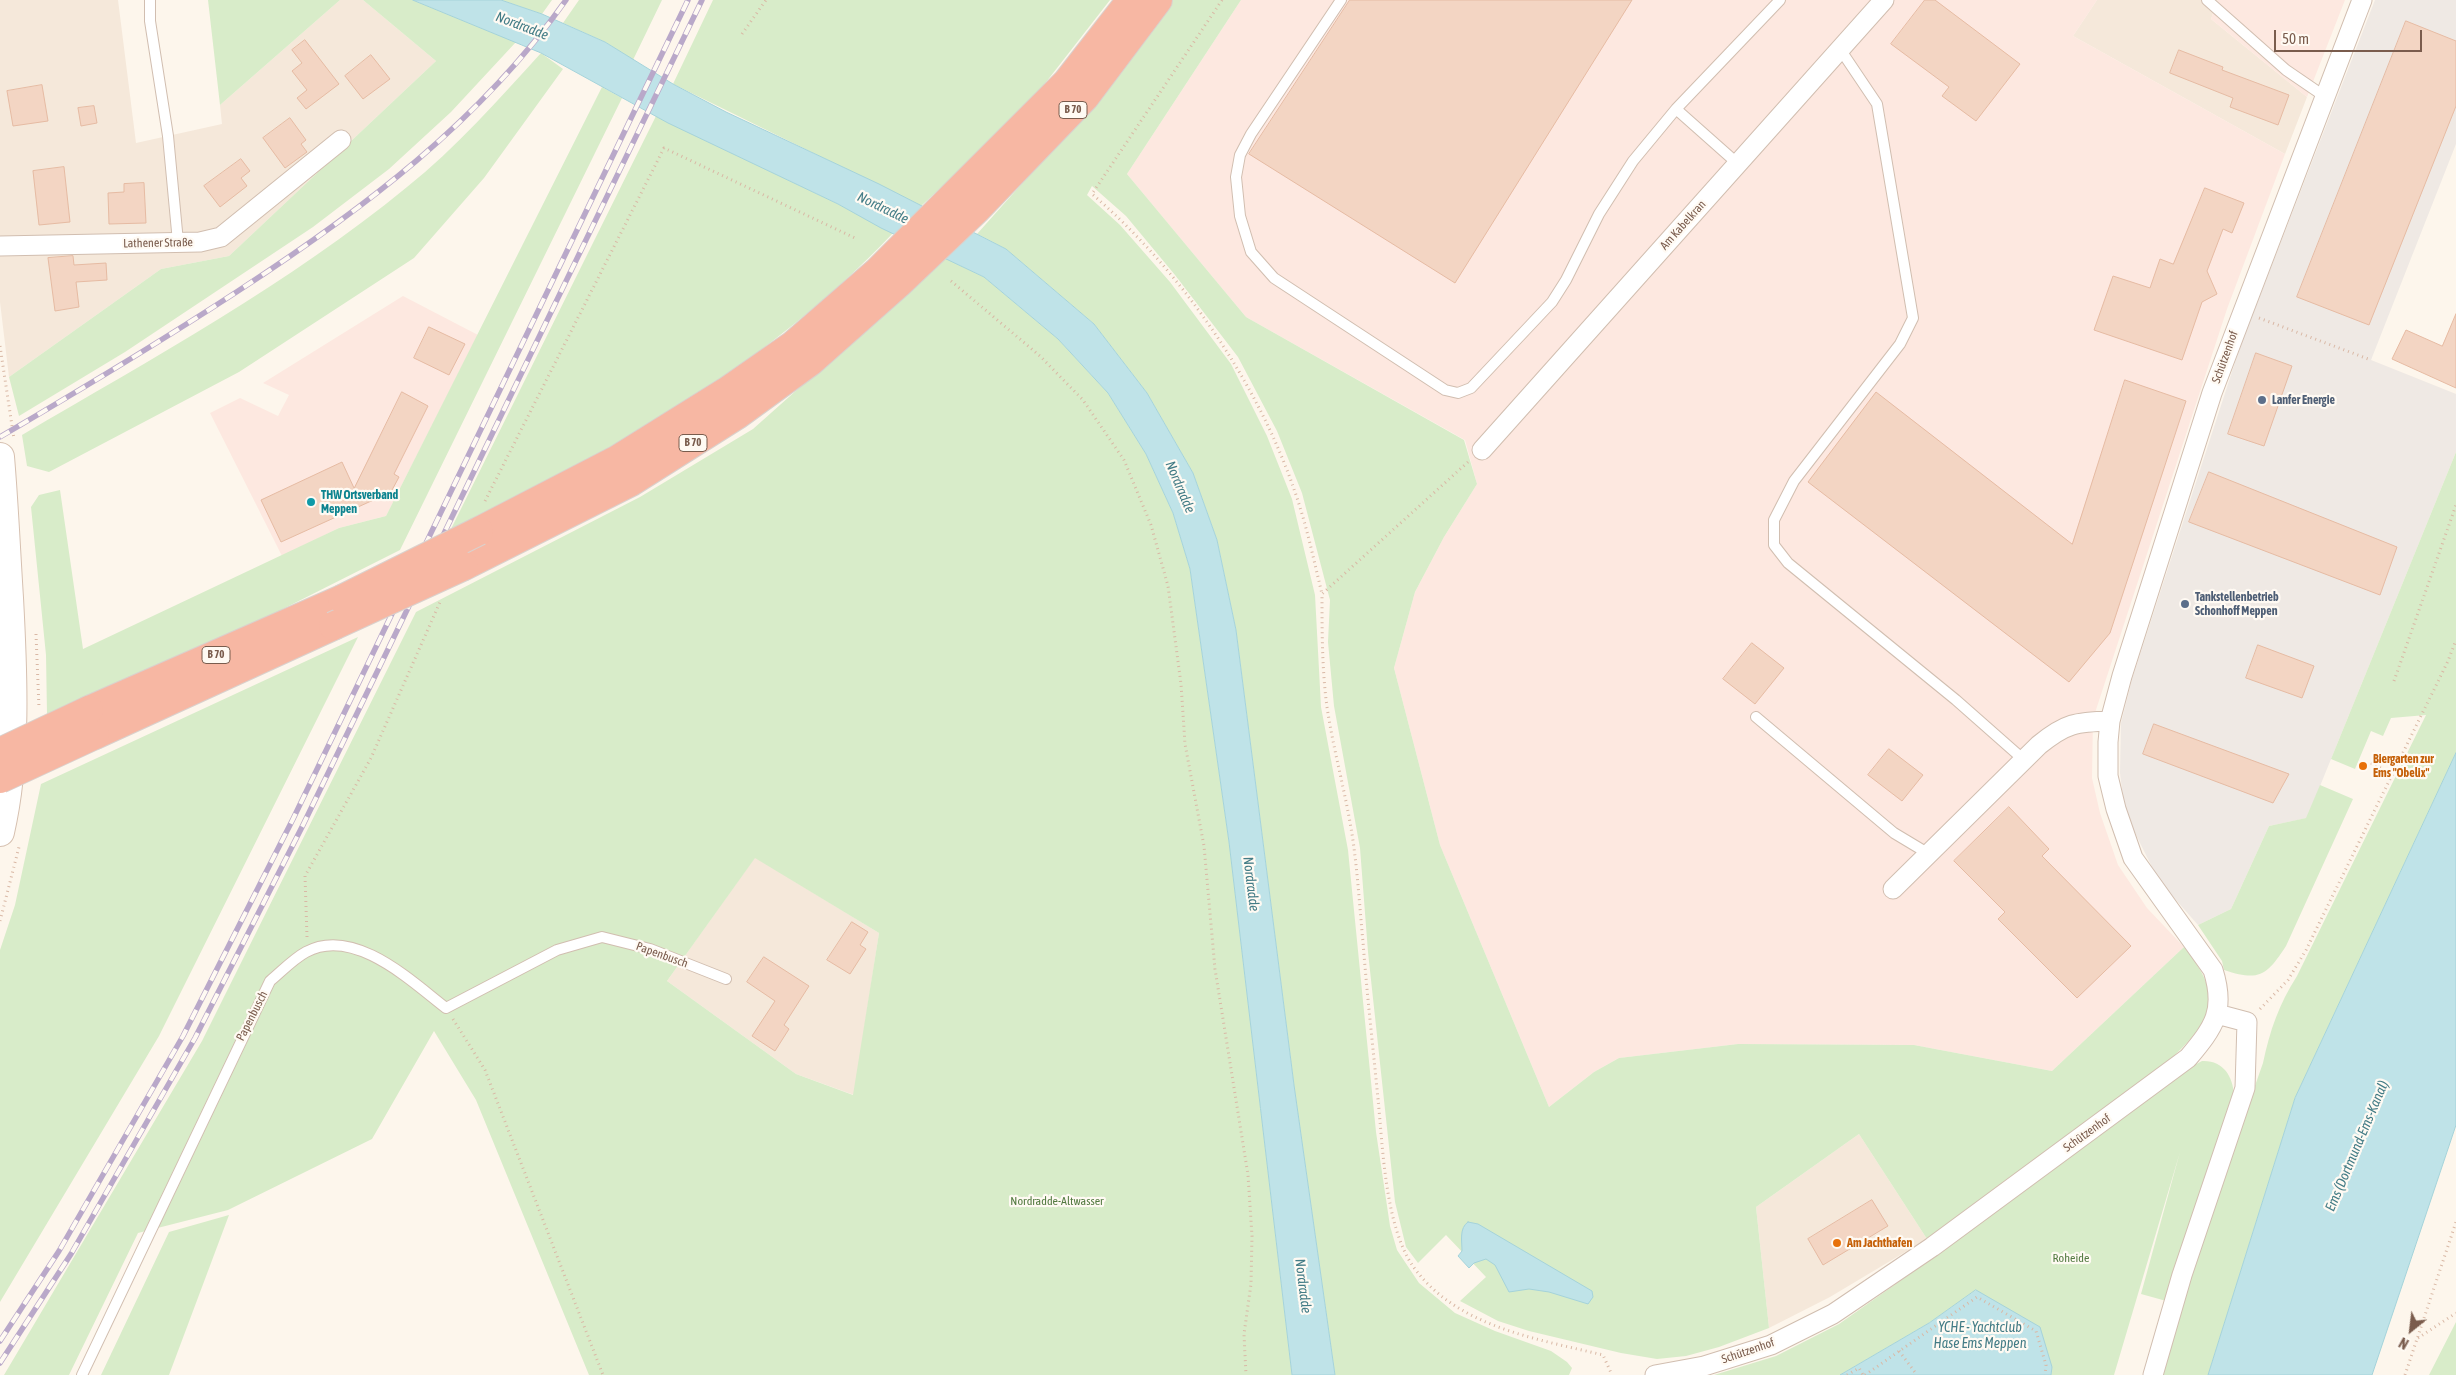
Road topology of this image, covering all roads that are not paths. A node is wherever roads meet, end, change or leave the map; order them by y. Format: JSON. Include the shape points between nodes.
{"nodes":[{"id":1,"x":150,"y":0,"type":"edge"},
{"id":2,"x":1131,"y":0,"type":"edge"},
{"id":3,"x":1158,"y":0,"type":"edge"},
{"id":4,"x":1341,"y":0,"type":"edge"},
{"id":5,"x":1780,"y":0,"type":"edge"},
{"id":6,"x":1884,"y":0,"type":"edge"},
{"id":7,"x":2207,"y":0,"type":"edge"},
{"id":8,"x":2362,"y":0,"type":"edge"},
{"id":9,"x":1840,"y":49,"type":"junction"},
{"id":10,"x":2324,"y":96,"type":"junction"},
{"id":11,"x":1676,"y":109,"type":"junction"},
{"id":12,"x":341,"y":140,"type":"dead end"},
{"id":13,"x":1738,"y":164,"type":"junction"},
{"id":14,"x":966,"y":202,"type":"junction"},
{"id":15,"x":178,"y":242,"type":"junction"},
{"id":16,"x":0,"y":246,"type":"edge"},
{"id":17,"x":888,"y":277,"type":"junction"},
{"id":18,"x":7,"y":449,"type":"edge"},
{"id":19,"x":1482,"y":450,"type":"road end"},
{"id":20,"x":4,"y":600,"type":"edge"},
{"id":21,"x":6,"y":653,"type":"edge"},
{"id":22,"x":1756,"y":717,"type":"dead end"},
{"id":23,"x":6,"y":718,"type":"edge"},
{"id":24,"x":2110,"y":721,"type":"junction"},
{"id":25,"x":92,"y":722,"type":"junction"},
{"id":26,"x":0,"y":752,"type":"edge"},
{"id":27,"x":2024,"y":760,"type":"junction"},
{"id":28,"x":0,"y":779,"type":"edge"},
{"id":29,"x":0,"y":832,"type":"edge"},
{"id":30,"x":1929,"y":854,"type":"junction"},
{"id":31,"x":1893,"y":889,"type":"dead end"},
{"id":32,"x":726,"y":979,"type":"dead end"},
{"id":33,"x":2217,"y":1014,"type":"junction"},
{"id":34,"x":82,"y":1375,"type":"edge"},
{"id":35,"x":1655,"y":1375,"type":"edge"},
{"id":36,"x":2153,"y":1375,"type":"edge"}],
"edges":[{"from":1,"to":15,"type":"lane"},
{"from":2,"to":14,"type":"highway","number":"B 70"},
{"from":3,"to":14,"type":"highway","number":"B 70","via":[[1085,98]]},
{"from":4,"to":11,"type":"lane","via":[[1240,155],[1236,177],[1240,216],[1251,252],[1274,278],[1445,390],[1458,393],[1471,388],[1552,302],[1599,214],[1633,161]]},
{"from":5,"to":11,"type":"lane"},
{"from":6,"to":9,"type":"street","name":"Am Kabelkran"},
{"from":7,"to":10,"type":"lane","via":[[2286,70]]},
{"from":8,"to":10,"type":"street","name":"Schützenhof"},
{"from":9,"to":13,"type":"street","name":"Am Kabelkran"},
{"from":9,"to":27,"type":"lane","via":[[1877,104],[1913,318],[1900,344],[1794,481],[1774,520],[1774,545],[1788,563]]},
{"from":10,"to":24,"type":"street","name":"Schützenhof","via":[[2212,393]]},
{"from":11,"to":13,"type":"lane"},
{"from":12,"to":15,"type":"street","name":"Lathener Straße","via":[[221,237],[200,242]]},
{"from":13,"to":19,"type":"street","name":"Am Kabelkran"},
{"from":14,"to":17,"type":"highway","number":"B 70"},
{"from":15,"to":16,"type":"street","name":"Lathener Straße"},
{"from":17,"to":25,"type":"highway","number":"B 70","bridge":true,"via":[[727,391],[618,460],[480,519],[342,599]]},
{"from":17,"to":25,"type":"highway","number":"B 70","bridge":true,"via":[[810,362],[737,415],[631,482],[464,566],[333,626]]},
{"from":18,"to":20,"type":"street"},
{"from":20,"to":21,"type":"street"},
{"from":21,"to":23,"type":"street"},
{"from":22,"to":30,"type":"lane","via":[[1894,833]]},
{"from":23,"to":29,"type":"street","via":[[4,814]]},
{"from":24,"to":27,"type":"street","via":[[2080,722],[2058,729]]},
{"from":24,"to":33,"type":"street","name":"Schützenhof","via":[[2108,776],[2133,858],[2213,970],[2219,990]]},
{"from":25,"to":26,"type":"highway","number":"B 70","bridge":true},
{"from":25,"to":28,"type":"highway","number":"B 70","bridge":true},
{"from":27,"to":30,"type":"street"},
{"from":30,"to":31,"type":"street"},
{"from":32,"to":34,"type":"lane","name":"Papenbusch","via":[[650,948],[602,937],[557,950],[446,1008],[390,965],[354,948],[329,946],[307,952],[270,981]]},
{"from":33,"to":35,"type":"street","name":"Schützenhof","via":[[2204,1039],[2188,1058],[1932,1247],[1833,1314],[1771,1345],[1704,1366]]},
{"from":33,"to":36,"type":"street","via":[[2247,1022],[2245,1088],[2182,1274]]}]}
